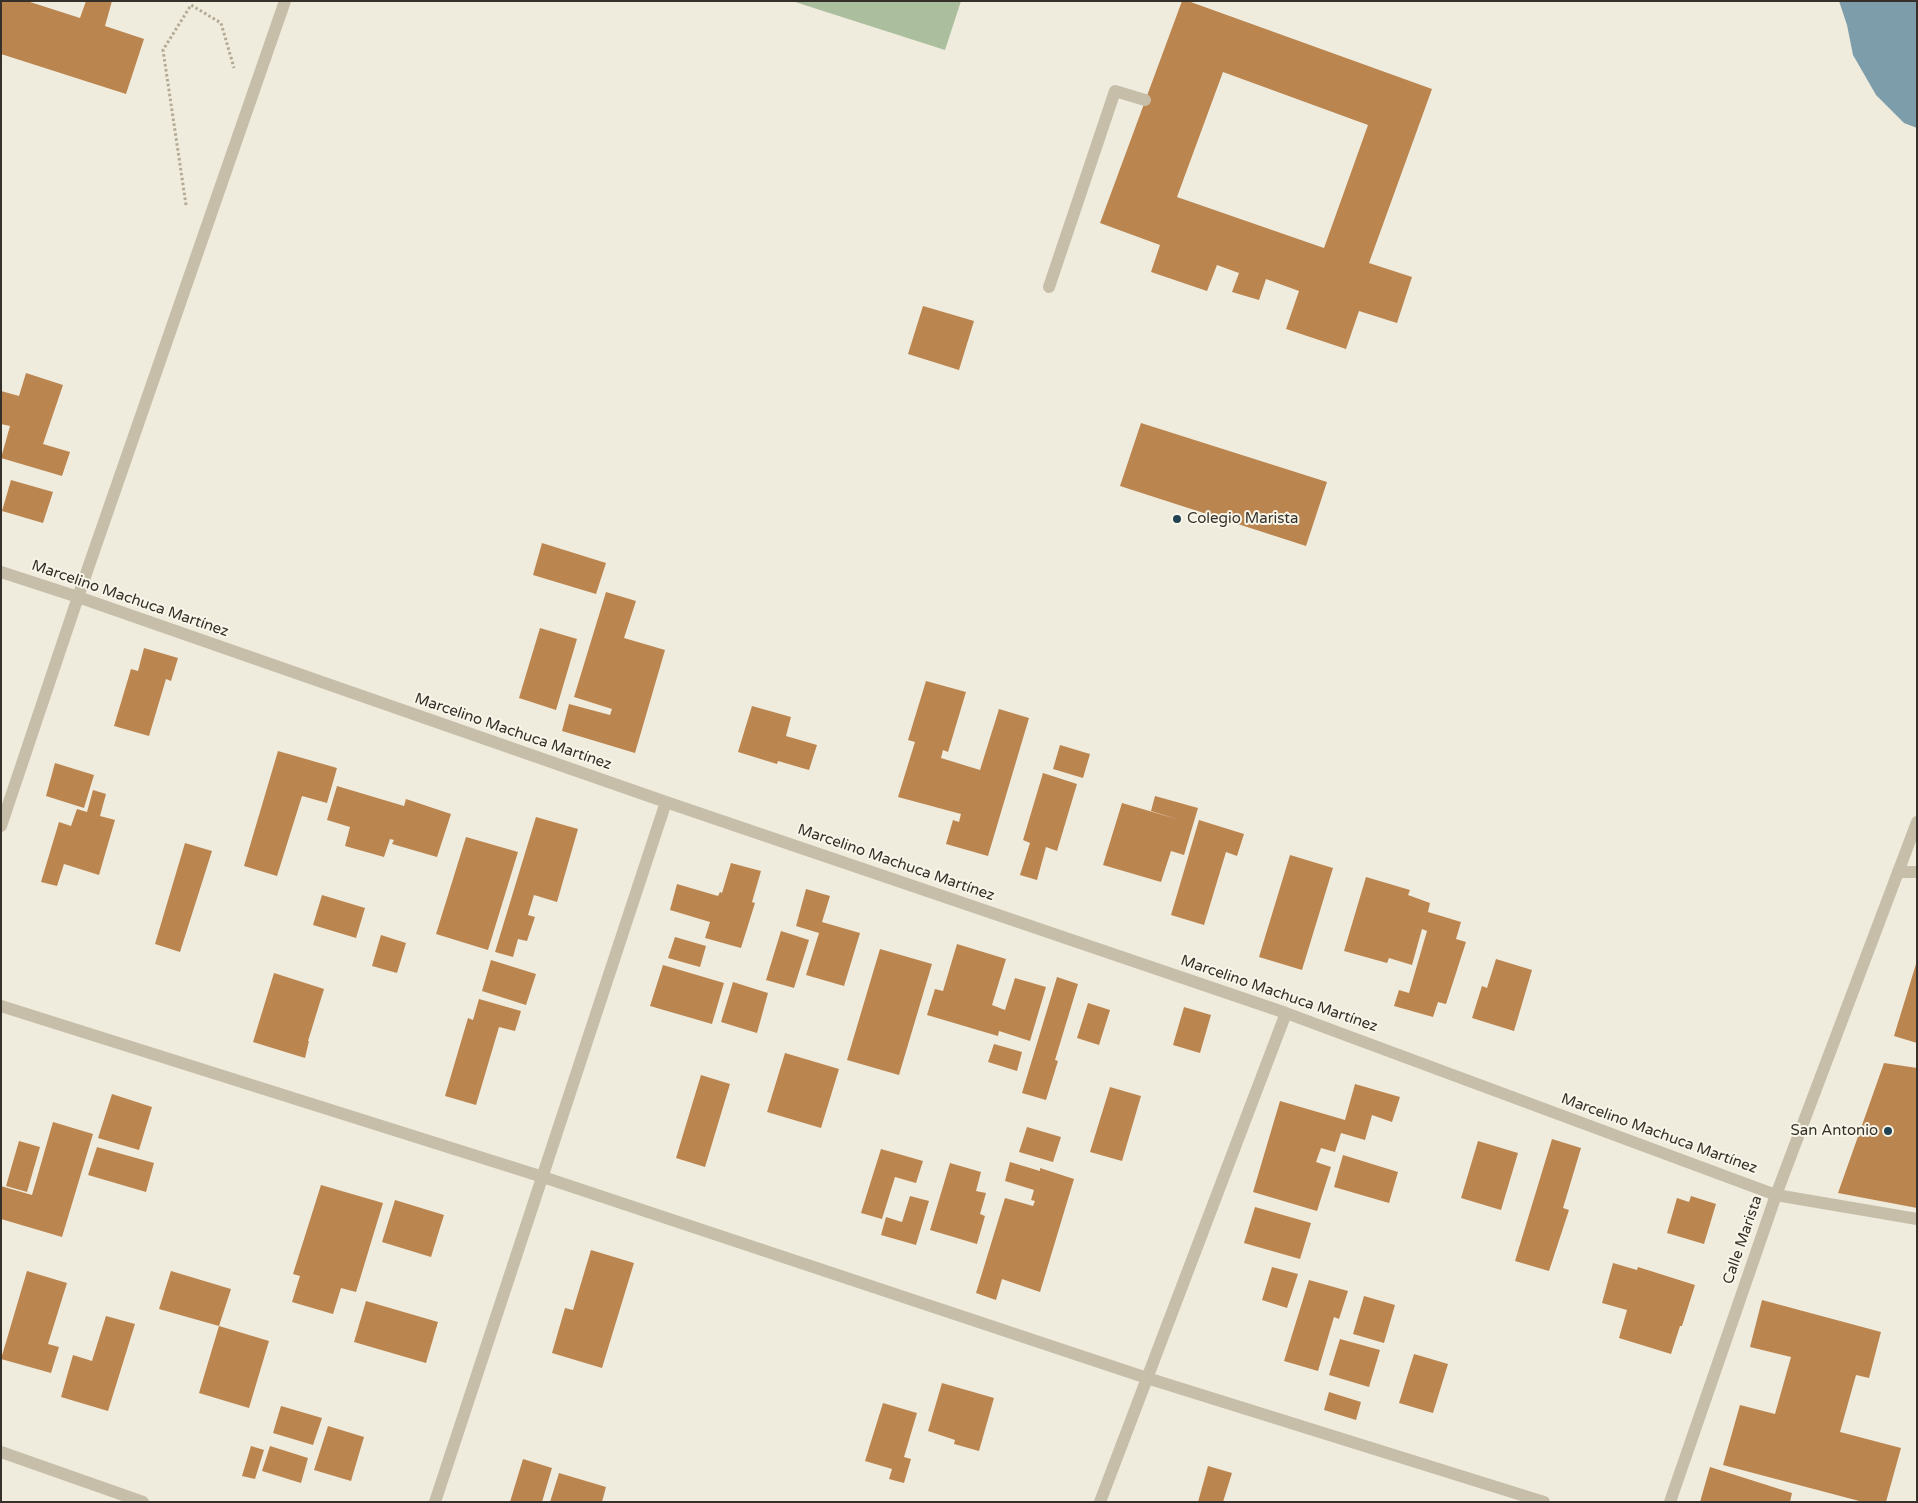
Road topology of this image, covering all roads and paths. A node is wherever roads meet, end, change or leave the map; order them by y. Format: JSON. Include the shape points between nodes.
{"nodes":[{"id":1,"x":284,"y":1,"type":"edge"},
{"id":2,"x":235,"y":71,"type":"dead end"},
{"id":3,"x":1145,"y":100,"type":"dead end"},
{"id":4,"x":188,"y":212,"type":"dead end"},
{"id":5,"x":1050,"y":286,"type":"dead end"},
{"id":6,"x":1,"y":572,"type":"edge"},
{"id":7,"x":78,"y":597,"type":"junction"},
{"id":8,"x":666,"y":802,"type":"junction"},
{"id":9,"x":1917,"y":822,"type":"edge"},
{"id":10,"x":1,"y":826,"type":"edge"},
{"id":11,"x":1898,"y":872,"type":"junction"},
{"id":12,"x":1917,"y":872,"type":"edge"},
{"id":13,"x":1,"y":1006,"type":"edge"},
{"id":14,"x":1286,"y":1012,"type":"junction"},
{"id":15,"x":543,"y":1177,"type":"junction"},
{"id":16,"x":1776,"y":1195,"type":"junction"},
{"id":17,"x":1917,"y":1219,"type":"edge"},
{"id":18,"x":1147,"y":1378,"type":"junction"},
{"id":19,"x":1,"y":1452,"type":"edge"},
{"id":20,"x":143,"y":1502,"type":"edge"},
{"id":21,"x":435,"y":1502,"type":"edge"},
{"id":22,"x":1100,"y":1502,"type":"edge"},
{"id":23,"x":1544,"y":1502,"type":"edge"},
{"id":24,"x":1670,"y":1502,"type":"edge"}],
"edges":[{"from":1,"to":7,"type":"street"},
{"from":2,"to":4,"type":"path","via":[[221,23],[191,5],[163,50]]},
{"from":3,"to":5,"type":"street","via":[[1115,91]]},
{"from":6,"to":7,"type":"street","name":"Marcelino Machuca Martínez"},
{"from":7,"to":8,"type":"street","name":"Marcelino Machuca Martínez"},
{"from":7,"to":10,"type":"street"},
{"from":8,"to":14,"type":"street","name":"Marcelino Machuca Martínez"},
{"from":8,"to":15,"type":"street"},
{"from":9,"to":11,"type":"street","name":"Calle Marista"},
{"from":11,"to":12,"type":"street"},
{"from":11,"to":16,"type":"street","name":"Calle Marista"},
{"from":13,"to":15,"type":"street"},
{"from":14,"to":16,"type":"street","name":"Marcelino Machuca Martínez"},
{"from":14,"to":18,"type":"street"},
{"from":15,"to":18,"type":"street"},
{"from":15,"to":21,"type":"street"},
{"from":16,"to":17,"type":"street","name":"Marcelino Machuca Martínez"},
{"from":16,"to":24,"type":"street","name":"Calle Marista"},
{"from":18,"to":22,"type":"street"},
{"from":18,"to":23,"type":"street"},
{"from":19,"to":20,"type":"street"}]}
